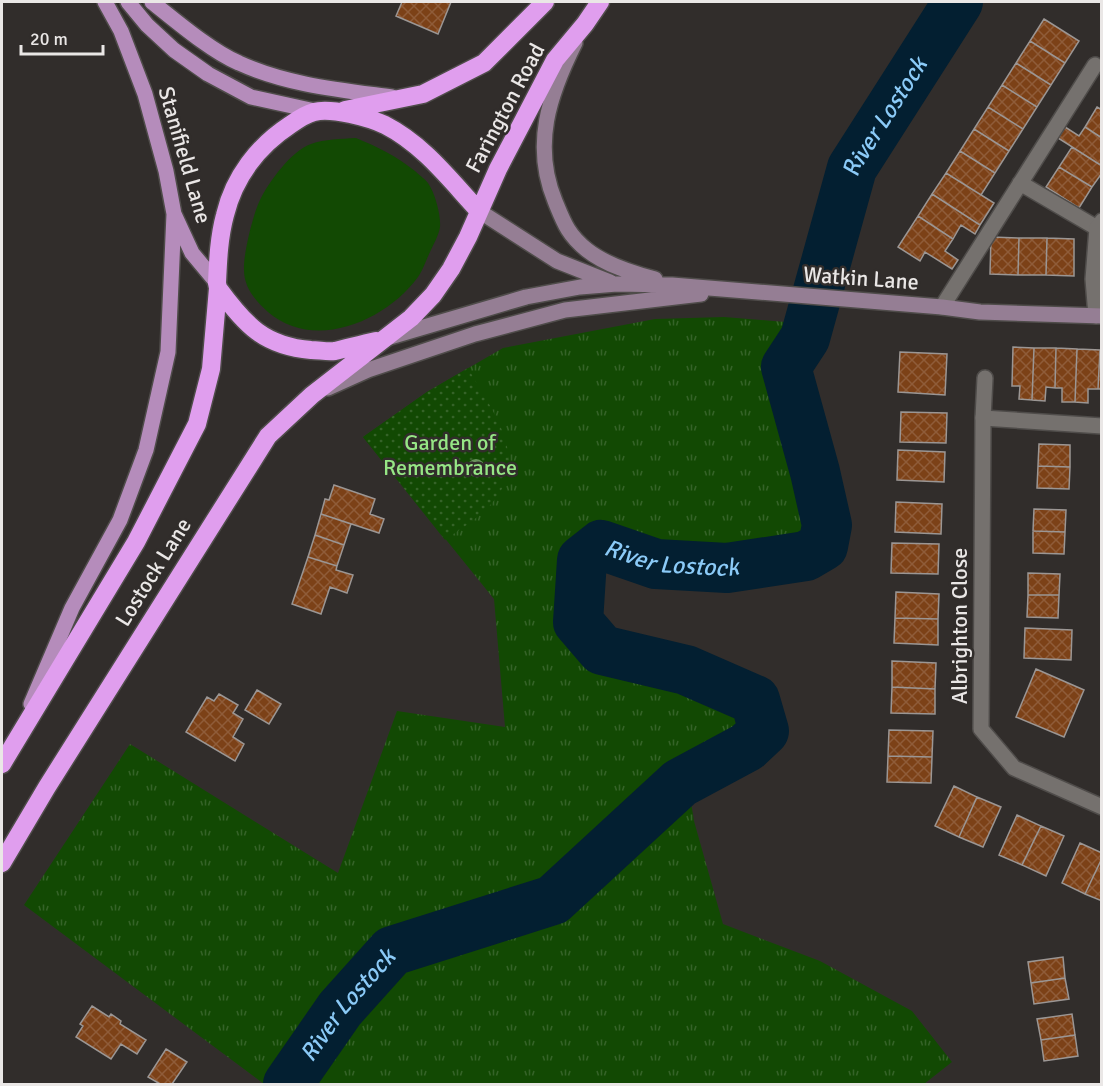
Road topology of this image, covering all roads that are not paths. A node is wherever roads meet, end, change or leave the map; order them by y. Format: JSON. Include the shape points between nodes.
{"nodes":[{"id":1,"x":105,"y":2,"type":"edge"},
{"id":2,"x":128,"y":2,"type":"edge"},
{"id":3,"x":152,"y":2,"type":"edge"},
{"id":4,"x":545,"y":2,"type":"edge"},
{"id":5,"x":600,"y":2,"type":"edge"},
{"id":6,"x":585,"y":24,"type":"junction"},
{"id":7,"x":1095,"y":65,"type":"dead end"},
{"id":8,"x":401,"y":99,"type":"junction"},
{"id":9,"x":315,"y":111,"type":"junction"},
{"id":10,"x":335,"y":112,"type":"junction"},
{"id":11,"x":1020,"y":183,"type":"junction"},
{"id":12,"x":479,"y":211,"type":"junction"},
{"id":13,"x":174,"y":214,"type":"junction"},
{"id":14,"x":1099,"y":224,"type":"edge"},
{"id":15,"x":616,"y":284,"type":"junction"},
{"id":16,"x":218,"y":285,"type":"junction"},
{"id":17,"x":672,"y":285,"type":"junction"},
{"id":18,"x":734,"y":290,"type":"junction"},
{"id":19,"x":942,"y":306,"type":"junction"},
{"id":20,"x":1099,"y":316,"type":"edge"},
{"id":21,"x":383,"y":339,"type":"junction"},
{"id":22,"x":985,"y":378,"type":"dead end"},
{"id":23,"x":312,"y":395,"type":"junction"},
{"id":24,"x":983,"y":418,"type":"junction"},
{"id":25,"x":1101,"y":426,"type":"edge"},
{"id":26,"x":6,"y":757,"type":"edge"},
{"id":27,"x":1101,"y":807,"type":"edge"},
{"id":28,"x":2,"y":863,"type":"edge"}],
"edges":[{"from":1,"to":13,"type":"main road","name":"Stanifield Lane","via":[[121,31],[145,94]]},
{"from":2,"to":9,"type":"main road","name":"Stanifield Lane","via":[[174,50],[225,83],[251,97]]},
{"from":3,"to":8,"type":"main road","via":[[236,63],[275,77]]},
{"from":4,"to":8,"type":"highway","name":"Farington Road","via":[[484,63],[423,94]]},
{"from":5,"to":6,"type":"highway","name":"Farington Road"},
{"from":6,"to":12,"type":"highway","name":"Farington Road","via":[[555,60]]},
{"from":6,"to":17,"type":"main road","via":[[560,72],[548,114],[543,160],[551,193],[564,226],[588,251],[626,271]]},
{"from":7,"to":11,"type":"street"},
{"from":8,"to":10,"type":"highway","name":"Farington Road"},
{"from":9,"to":10,"type":"highway"},
{"from":9,"to":16,"type":"highway","name":"Lostock Lane","via":[[274,136],[242,174],[225,213]]},
{"from":10,"to":12,"type":"highway","via":[[375,121],[411,142]]},
{"from":11,"to":14,"type":"street"},
{"from":11,"to":19,"type":"street"},
{"from":12,"to":15,"type":"main road","name":"Watkin Lane","via":[[557,261]]},
{"from":12,"to":21,"type":"highway","name":"Farington Road","via":[[433,296]]},
{"from":13,"to":16,"type":"main road","name":"Stanifield Lane","via":[[192,253]]},
{"from":13,"to":26,"type":"main road","via":[[168,352],[146,450],[120,520],[72,608]]},
{"from":14,"to":20,"type":"street","via":[[1093,279]]},
{"from":15,"to":17,"type":"main road","name":"Watkin Lane"},
{"from":15,"to":21,"type":"main road","name":"Watkin Lane","via":[[526,297]]},
{"from":16,"to":21,"type":"highway","via":[[243,320],[277,343],[332,351]]},
{"from":16,"to":26,"type":"highway","name":"Lostock Lane","via":[[211,369],[197,424],[136,542]]},
{"from":17,"to":18,"type":"main road","name":"Watkin Lane"},
{"from":18,"to":19,"type":"main road","name":"Watkin Lane"},
{"from":18,"to":23,"type":"main road","via":[[565,310],[495,328],[368,370]]},
{"from":19,"to":20,"type":"main road","name":"Watkin Lane","via":[[980,312]]},
{"from":21,"to":23,"type":"highway","name":"Lostock Lane"},
{"from":22,"to":24,"type":"street","name":"Albrighton Close"},
{"from":23,"to":28,"type":"highway","name":"Lostock Lane","via":[[268,436]]},
{"from":24,"to":25,"type":"street"},
{"from":24,"to":27,"type":"street","name":"Albrighton Close","via":[[981,729],[1014,768]]}]}
